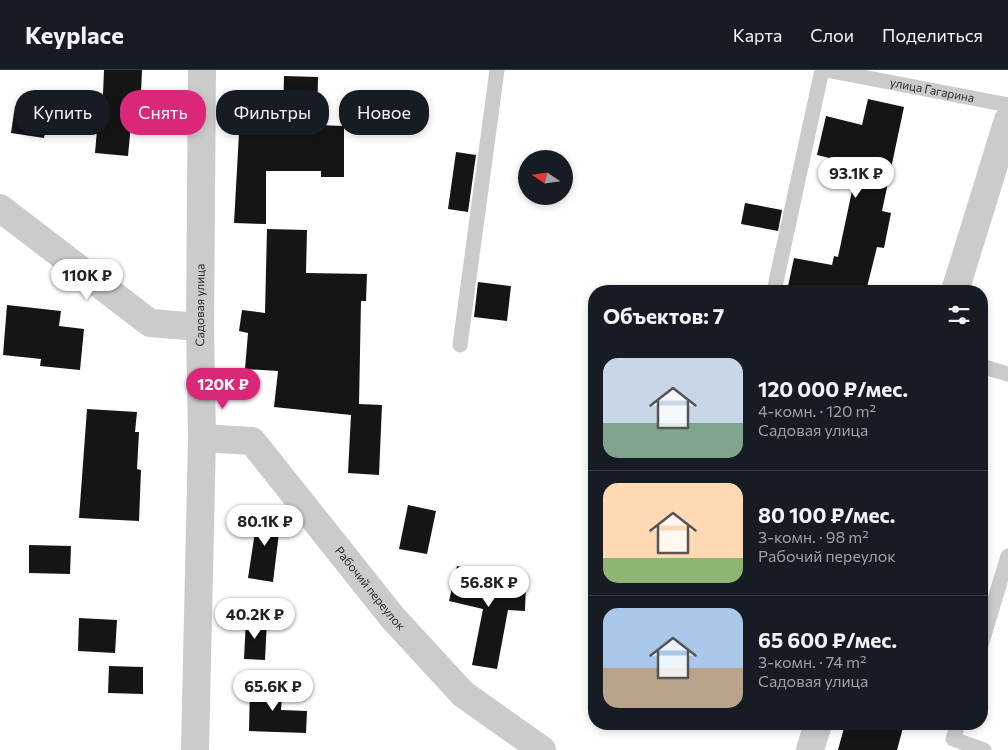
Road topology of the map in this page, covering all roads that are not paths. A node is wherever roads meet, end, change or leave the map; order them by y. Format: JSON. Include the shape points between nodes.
{"nodes":[{"id":1,"x":202,"y":70,"type":"edge"},
{"id":2,"x":497,"y":70,"type":"edge"},
{"id":3,"x":824,"y":70,"type":"edge"},
{"id":4,"x":1008,"y":105,"type":"edge"},
{"id":5,"x":1008,"y":120,"type":"edge"},
{"id":6,"x":0,"y":208,"type":"edge"},
{"id":7,"x":775,"y":285,"type":"edge"},
{"id":8,"x":957,"y":285,"type":"edge"},
{"id":9,"x":200,"y":327,"type":"junction"},
{"id":10,"x":460,"y":344,"type":"dead end"},
{"id":11,"x":988,"y":368,"type":"edge"},
{"id":12,"x":1008,"y":374,"type":"edge"},
{"id":13,"x":202,"y":438,"type":"junction"},
{"id":14,"x":1008,"y":556,"type":"edge"},
{"id":15,"x":988,"y":622,"type":"edge"},
{"id":16,"x":816,"y":730,"type":"edge"},
{"id":17,"x":956,"y":730,"type":"edge"},
{"id":18,"x":195,"y":750,"type":"edge"},
{"id":19,"x":542,"y":750,"type":"edge"},
{"id":20,"x":810,"y":750,"type":"edge"},
{"id":21,"x":984,"y":750,"type":"edge"}],
"edges":[{"from":1,"to":9,"type":"street","name":"Садовая улица"},
{"from":2,"to":10,"type":"lane"},
{"from":3,"to":4,"type":"lane","name":"улица Гагарина"},
{"from":3,"to":7,"type":"lane"},
{"from":5,"to":8,"type":"street"},
{"from":6,"to":9,"type":"street","via":[[150,324]]},
{"from":9,"to":13,"type":"street","name":"Садовая улица"},
{"from":11,"to":12,"type":"lane"},
{"from":13,"to":18,"type":"street","name":"Садовая улица"},
{"from":13,"to":19,"type":"street","name":"Рабочий переулок","via":[[252,442],[393,618],[463,694]]},
{"from":14,"to":15,"type":"lane"},
{"from":16,"to":20,"type":"street"},
{"from":17,"to":21,"type":"lane","via":[[953,739]]}]}
